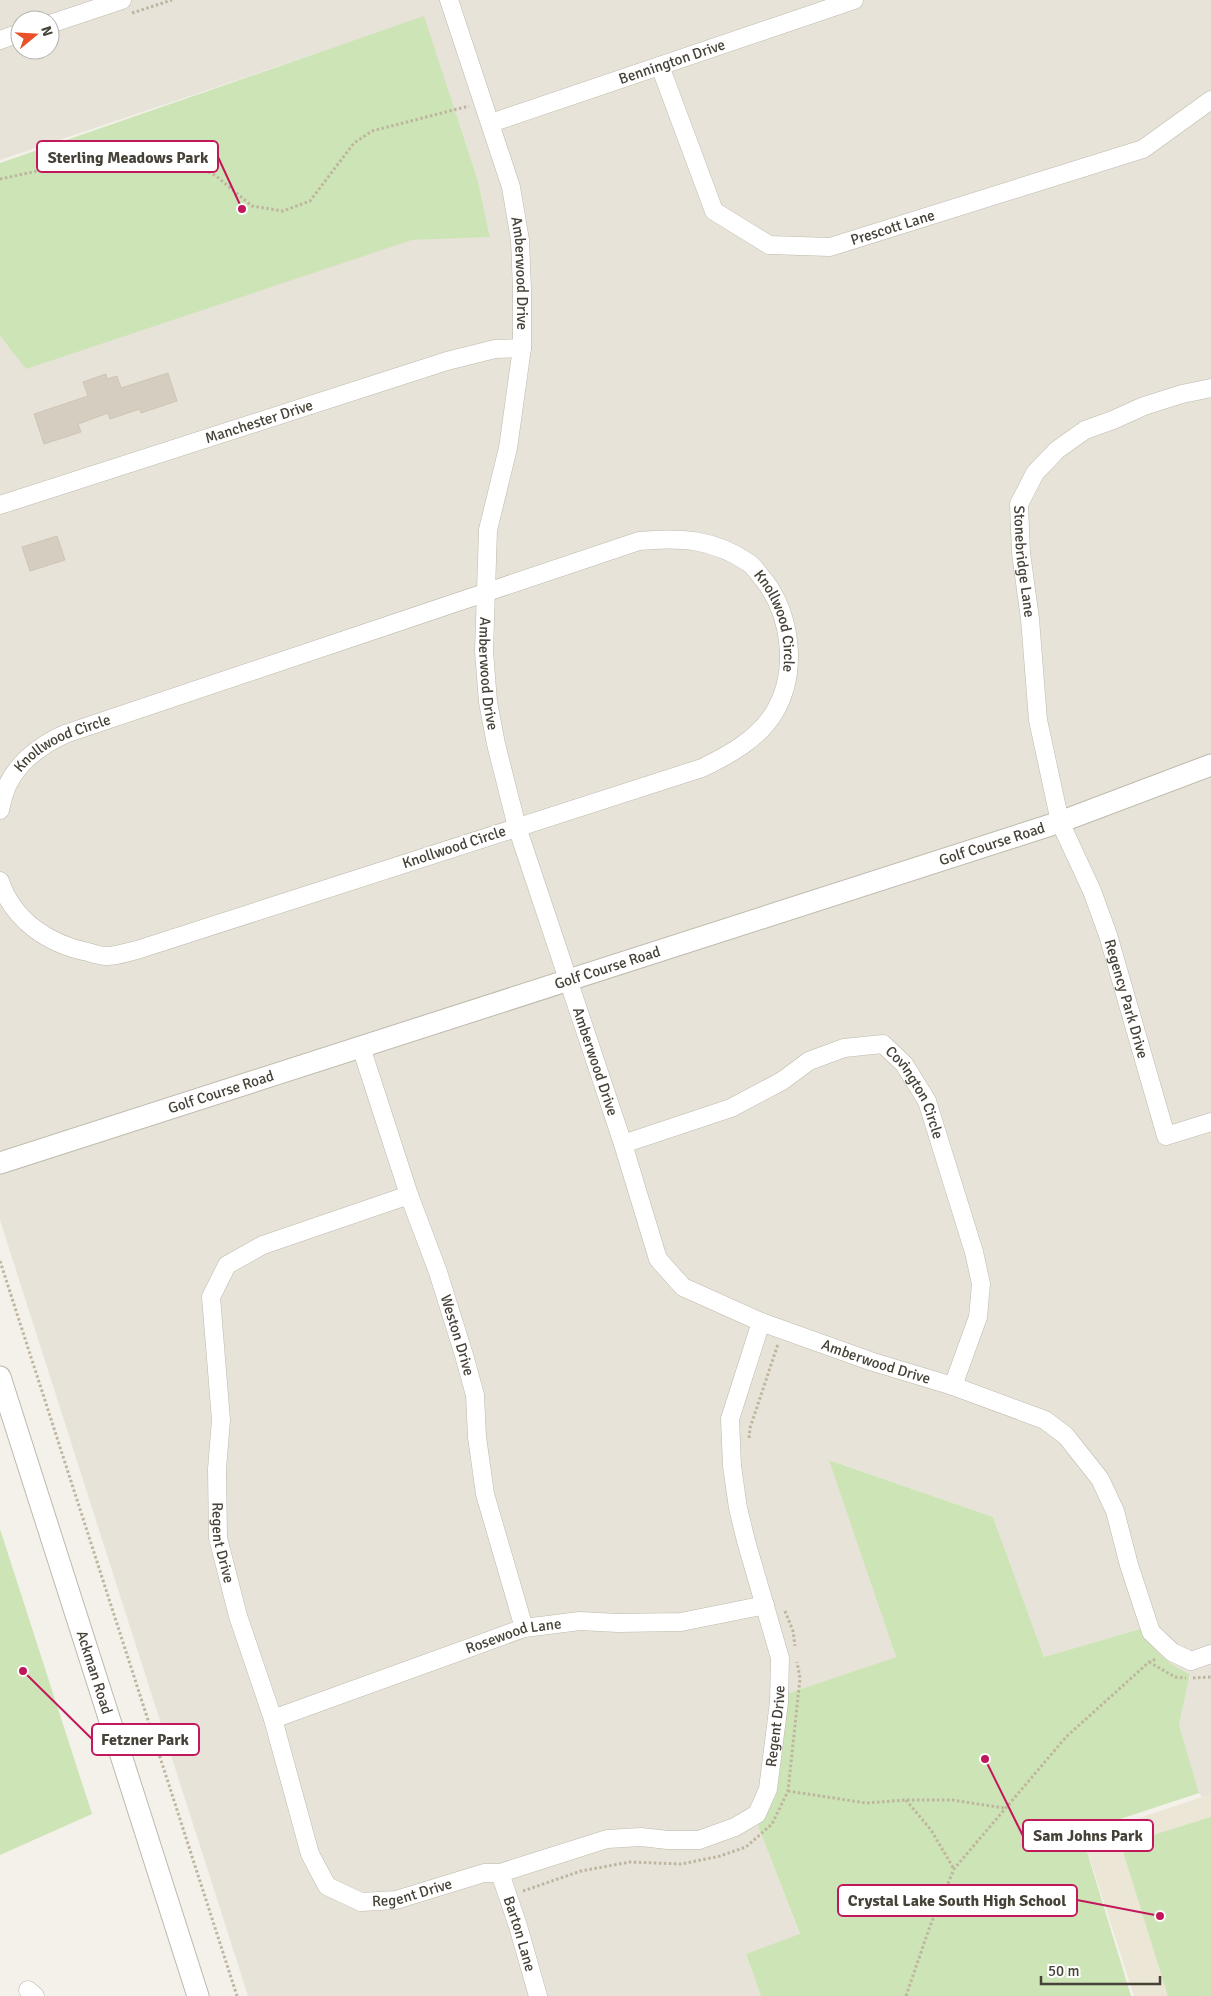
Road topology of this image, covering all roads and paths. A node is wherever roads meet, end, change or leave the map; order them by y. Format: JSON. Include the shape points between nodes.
{"nodes":[{"id":1,"x":122,"y":0,"type":"edge"},
{"id":2,"x":449,"y":0,"type":"edge"},
{"id":3,"x":854,"y":0,"type":"edge"},
{"id":4,"x":60,"y":21,"type":"edge"},
{"id":5,"x":660,"y":66,"type":"junction"},
{"id":6,"x":1211,"y":100,"type":"edge"},
{"id":7,"x":484,"y":102,"type":"junction"},
{"id":8,"x":491,"y":123,"type":"junction"},
{"id":9,"x":0,"y":179,"type":"edge"},
{"id":10,"x":522,"y":348,"type":"junction"},
{"id":11,"x":1211,"y":388,"type":"edge"},
{"id":12,"x":0,"y":505,"type":"edge"},
{"id":13,"x":485,"y":593,"type":"junction"},
{"id":14,"x":1211,"y":765,"type":"edge"},
{"id":15,"x":0,"y":810,"type":"edge"},
{"id":16,"x":1060,"y":822,"type":"junction"},
{"id":17,"x":517,"y":827,"type":"junction"},
{"id":18,"x":0,"y":880,"type":"edge"},
{"id":19,"x":568,"y":981,"type":"junction"},
{"id":20,"x":361,"y":1048,"type":"junction"},
{"id":21,"x":1211,"y":1122,"type":"edge"},
{"id":22,"x":623,"y":1144,"type":"junction"},
{"id":23,"x":0,"y":1163,"type":"edge"},
{"id":24,"x":409,"y":1195,"type":"junction"},
{"id":25,"x":0,"y":1261,"type":"edge"},
{"id":26,"x":761,"y":1322,"type":"junction"},
{"id":27,"x":783,"y":1329,"type":"junction"},
{"id":28,"x":0,"y":1377,"type":"edge"},
{"id":29,"x":953,"y":1386,"type":"junction"},
{"id":30,"x":748,"y":1444,"type":"dead end"},
{"id":31,"x":774,"y":1604,"type":"junction"},
{"id":32,"x":524,"y":1628,"type":"junction"},
{"id":33,"x":796,"y":1650,"type":"dead end"},
{"id":34,"x":1172,"y":1652,"type":"junction"},
{"id":35,"x":1211,"y":1654,"type":"edge"},
{"id":36,"x":797,"y":1659,"type":"dead end"},
{"id":37,"x":273,"y":1718,"type":"junction"},
{"id":38,"x":788,"y":1791,"type":"junction"},
{"id":39,"x":906,"y":1800,"type":"junction"},
{"id":40,"x":1004,"y":1808,"type":"junction"},
{"id":41,"x":954,"y":1870,"type":"junction"},
{"id":42,"x":500,"y":1873,"type":"junction"},
{"id":43,"x":508,"y":1896,"type":"junction"},
{"id":44,"x":198,"y":1996,"type":"edge"},
{"id":45,"x":237,"y":1996,"type":"edge"},
{"id":46,"x":538,"y":1996,"type":"edge"},
{"id":47,"x":906,"y":1996,"type":"edge"}],
"edges":[{"from":1,"to":4,"type":"street"},
{"from":2,"to":7,"type":"street","name":"Amberwood Drive"},
{"from":3,"to":5,"type":"street","name":"Bennington Drive"},
{"from":5,"to":6,"type":"street","name":"Prescott Lane","via":[[714,211],[769,245],[830,247],[1143,149]]},
{"from":5,"to":8,"type":"street","name":"Bennington Drive"},
{"from":7,"to":8,"type":"street","name":"Amberwood Drive"},
{"from":7,"to":9,"type":"path","via":[[372,131],[354,143],[310,201],[283,211],[252,206],[216,176],[176,154],[61,166]]},
{"from":8,"to":10,"type":"street","name":"Amberwood Drive","via":[[511,187],[520,240]]},
{"from":10,"to":12,"type":"street","name":"Manchester Drive","via":[[495,349],[447,361]]},
{"from":10,"to":13,"type":"street","name":"Amberwood Drive","via":[[508,448],[488,530]]},
{"from":11,"to":16,"type":"street","name":"Stonebridge Lane","via":[[1144,406],[1085,430],[1057,450],[1035,472],[1019,504],[1038,720]]},
{"from":13,"to":15,"type":"street","name":"Knollwood Circle","via":[[48,741],[17,770],[7,785]]},
{"from":13,"to":17,"type":"street","name":"Amberwood Drive","via":[[484,650],[488,702],[503,778]]},
{"from":13,"to":17,"type":"street","name":"Knollwood Circle","via":[[639,540],[672,538],[724,549],[751,564],[768,585],[781,610],[787,636],[790,666],[786,691],[756,734],[728,756],[702,768]]},
{"from":14,"to":16,"type":"street","name":"Golf Course Road"},
{"from":16,"to":19,"type":"street","name":"Golf Course Road"},
{"from":16,"to":21,"type":"street","name":"Regency Park Drive","via":[[1108,935],[1166,1136]]},
{"from":17,"to":18,"type":"street","name":"Knollwood Circle","via":[[137,950],[106,956],[62,945],[32,928],[5,896]]},
{"from":17,"to":19,"type":"street","name":"Amberwood Drive"},
{"from":19,"to":20,"type":"street","name":"Golf Course Road"},
{"from":19,"to":22,"type":"street","name":"Amberwood Drive"},
{"from":20,"to":23,"type":"street","name":"Golf Course Road"},
{"from":20,"to":24,"type":"street","name":"Weston Drive"},
{"from":22,"to":26,"type":"street","name":"Amberwood Drive","via":[[658,1259],[683,1286]]},
{"from":22,"to":29,"type":"street","name":"Covington Circle","via":[[731,1108],[782,1081],[809,1061],[844,1048],[883,1044],[904,1064],[928,1101],[981,1284],[978,1317]]},
{"from":24,"to":32,"type":"street","name":"Weston Drive","via":[[438,1272],[475,1395],[484,1494]]},
{"from":24,"to":37,"type":"street","name":"Regent Drive","via":[[263,1245],[227,1266],[211,1298],[221,1420],[217,1469],[218,1538],[238,1616]]},
{"from":25,"to":45,"type":"path"},
{"from":26,"to":27,"type":"street","name":"Amberwood Drive"},
{"from":26,"to":31,"type":"street","name":"Regent Drive","via":[[730,1419],[732,1466],[746,1541]]},
{"from":27,"to":29,"type":"street","name":"Amberwood Drive","via":[[873,1362]]},
{"from":27,"to":30,"type":"path","via":[[750,1428]]},
{"from":28,"to":44,"type":"street","name":"Ackman Road"},
{"from":29,"to":34,"type":"street","name":"Amberwood Drive","via":[[1044,1420],[1066,1436],[1100,1479],[1115,1511],[1151,1632]]},
{"from":31,"to":32,"type":"street","name":"Rosewood Lane","via":[[681,1622],[580,1621]]},
{"from":31,"to":33,"type":"path","via":[[793,1631]]},
{"from":31,"to":42,"type":"street","name":"Regent Drive","via":[[780,1658],[779,1702],[768,1789],[757,1814],[735,1828],[699,1840],[607,1839]]},
{"from":32,"to":37,"type":"street","name":"Rosewood Lane"},
{"from":34,"to":35,"type":"street","name":"Amberwood Drive","via":[[1191,1661]]},
{"from":34,"to":40,"type":"path","via":[[1148,1662],[1066,1737]]},
{"from":36,"to":38,"type":"path","via":[[800,1678]]},
{"from":37,"to":42,"type":"street","name":"Regent Drive","via":[[310,1854],[327,1886],[361,1902],[396,1900],[484,1873]]},
{"from":38,"to":39,"type":"path","via":[[866,1803]]},
{"from":38,"to":43,"type":"path","via":[[772,1824],[746,1847],[681,1864],[630,1862],[581,1871]]},
{"from":39,"to":40,"type":"path","via":[[952,1800]]},
{"from":39,"to":41,"type":"path","via":[[931,1830]]},
{"from":40,"to":41,"type":"path"},
{"from":41,"to":47,"type":"path"},
{"from":42,"to":43,"type":"street","name":"Barton Lane"},
{"from":43,"to":46,"type":"street","name":"Barton Lane"}]}
